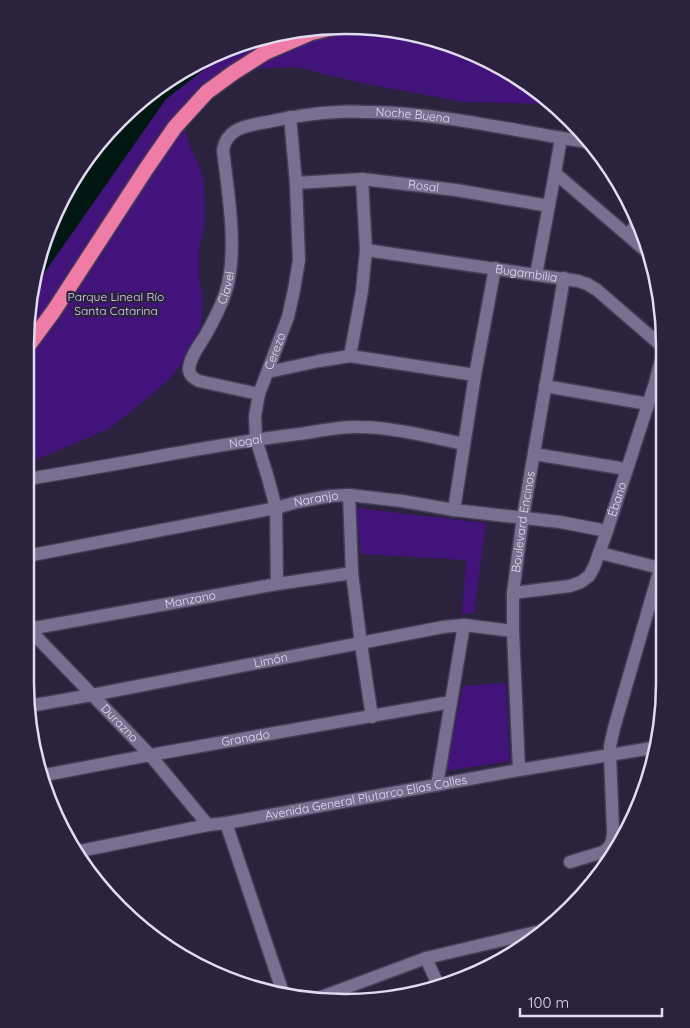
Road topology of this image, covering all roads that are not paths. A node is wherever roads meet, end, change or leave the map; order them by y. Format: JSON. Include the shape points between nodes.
{"nodes":[{"id":1,"x":302,"y":36,"type":"edge"},
{"id":2,"x":290,"y":117,"type":"junction"},
{"id":3,"x":238,"y":129,"type":"joint"},
{"id":4,"x":561,"y":138,"type":"junction"},
{"id":5,"x":580,"y":141,"type":"edge"},
{"id":6,"x":555,"y":173,"type":"junction"},
{"id":7,"x":362,"y":179,"type":"junction"},
{"id":8,"x":296,"y":183,"type":"junction"},
{"id":9,"x":549,"y":206,"type":"junction"},
{"id":10,"x":634,"y":228,"type":"edge"},
{"id":11,"x":628,"y":235,"type":"junction"},
{"id":12,"x":640,"y":246,"type":"edge"},
{"id":13,"x":366,"y":250,"type":"junction"},
{"id":14,"x":495,"y":268,"type":"junction"},
{"id":15,"x":536,"y":275,"type":"junction"},
{"id":16,"x":564,"y":278,"type":"junction"},
{"id":17,"x":34,"y":338,"type":"edge"},
{"id":18,"x":656,"y":339,"type":"edge"},
{"id":19,"x":350,"y":356,"type":"junction"},
{"id":20,"x":268,"y":372,"type":"junction"},
{"id":21,"x":474,"y":375,"type":"junction"},
{"id":22,"x":545,"y":386,"type":"junction"},
{"id":23,"x":656,"y":389,"type":"edge"},
{"id":24,"x":259,"y":394,"type":"junction"},
{"id":25,"x":648,"y":404,"type":"junction"},
{"id":26,"x":256,"y":439,"type":"junction"},
{"id":27,"x":464,"y":444,"type":"junction"},
{"id":28,"x":534,"y":454,"type":"junction"},
{"id":29,"x":626,"y":469,"type":"junction"},
{"id":30,"x":34,"y":478,"type":"edge"},
{"id":31,"x":349,"y":495,"type":"junction"},
{"id":32,"x":276,"y":508,"type":"junction"},
{"id":33,"x":454,"y":510,"type":"junction"},
{"id":34,"x":523,"y":517,"type":"junction"},
{"id":35,"x":607,"y":531,"type":"junction"},
{"id":36,"x":600,"y":553,"type":"junction"},
{"id":37,"x":34,"y":555,"type":"edge"},
{"id":38,"x":656,"y":564,"type":"edge"},
{"id":39,"x":352,"y":573,"type":"junction"},
{"id":40,"x":656,"y":582,"type":"edge"},
{"id":41,"x":277,"y":584,"type":"junction"},
{"id":42,"x":514,"y":593,"type":"junction"},
{"id":43,"x":464,"y":625,"type":"junction"},
{"id":44,"x":34,"y":627,"type":"edge"},
{"id":45,"x":513,"y":631,"type":"junction"},
{"id":46,"x":34,"y":635,"type":"edge"},
{"id":47,"x":360,"y":644,"type":"junction"},
{"id":48,"x":92,"y":695,"type":"junction"},
{"id":49,"x":452,"y":702,"type":"junction"},
{"id":50,"x":34,"y":705,"type":"edge"},
{"id":51,"x":372,"y":717,"type":"junction"},
{"id":52,"x":649,"y":748,"type":"edge"},
{"id":53,"x":150,"y":755,"type":"junction"},
{"id":54,"x":610,"y":755,"type":"junction"},
{"id":55,"x":519,"y":770,"type":"junction"},
{"id":56,"x":47,"y":775,"type":"edge"},
{"id":57,"x":438,"y":785,"type":"junction"},
{"id":58,"x":226,"y":823,"type":"junction"},
{"id":59,"x":208,"y":825,"type":"junction"},
{"id":60,"x":82,"y":851,"type":"edge"},
{"id":61,"x":570,"y":862,"type":"dead end"},
{"id":62,"x":529,"y":934,"type":"edge"},
{"id":63,"x":426,"y":958,"type":"junction"},
{"id":64,"x":436,"y":981,"type":"edge"},
{"id":65,"x":281,"y":987,"type":"edge"},
{"id":66,"x":329,"y":994,"type":"edge"}],
"edges":[{"from":1,"to":17,"type":"highway","via":[[266,52],[233,73],[207,92],[175,127]]},
{"from":2,"to":3,"type":"street","name":"Noche Buena"},
{"from":2,"to":4,"type":"street","name":"Noche Buena","via":[[339,112],[393,112]]},
{"from":2,"to":8,"type":"street","name":"Cerezo"},
{"from":3,"to":24,"type":"street","name":"Clavel","via":[[228,135],[223,150],[231,233],[230,275],[219,310],[192,356],[189,372],[198,381]]},
{"from":4,"to":5,"type":"street","name":"Noche Buena"},
{"from":4,"to":6,"type":"street"},
{"from":6,"to":9,"type":"street"},
{"from":6,"to":11,"type":"street"},
{"from":7,"to":8,"type":"street","name":"Rosal"},
{"from":7,"to":9,"type":"street","name":"Rosal","via":[[456,190]]},
{"from":7,"to":13,"type":"street"},
{"from":8,"to":20,"type":"street","name":"Cerezo","via":[[299,260],[288,317]]},
{"from":9,"to":15,"type":"street"},
{"from":10,"to":11,"type":"street"},
{"from":11,"to":12,"type":"street"},
{"from":13,"to":14,"type":"street","name":"Bugambilia"},
{"from":13,"to":19,"type":"street"},
{"from":14,"to":15,"type":"street","name":"Bugambilia"},
{"from":14,"to":21,"type":"street"},
{"from":15,"to":16,"type":"street","name":"Bugambilia"},
{"from":16,"to":18,"type":"street","name":"Bugambilia","via":[[597,290]]},
{"from":16,"to":22,"type":"street","name":"Boulevard Encinos"},
{"from":19,"to":20,"type":"street"},
{"from":19,"to":21,"type":"street"},
{"from":20,"to":24,"type":"street","name":"Cerezo"},
{"from":21,"to":27,"type":"street"},
{"from":22,"to":25,"type":"street"},
{"from":22,"to":28,"type":"street","name":"Boulevard Encinos"},
{"from":23,"to":25,"type":"street","name":"Ébano"},
{"from":24,"to":26,"type":"street","name":"Cerezo","via":[[255,416]]},
{"from":25,"to":29,"type":"street","name":"Ébano"},
{"from":26,"to":27,"type":"street","name":"Nogal","via":[[360,426]]},
{"from":26,"to":30,"type":"street","name":"Nogal"},
{"from":26,"to":32,"type":"street","name":"Cerezo"},
{"from":27,"to":33,"type":"street"},
{"from":28,"to":29,"type":"street"},
{"from":28,"to":34,"type":"street","name":"Boulevard Encinos"},
{"from":29,"to":35,"type":"street","name":"Ébano"},
{"from":31,"to":32,"type":"street","name":"Naranjo"},
{"from":31,"to":33,"type":"street","name":"Naranjo"},
{"from":31,"to":39,"type":"street"},
{"from":32,"to":37,"type":"street","name":"Naranjo"},
{"from":32,"to":41,"type":"street","name":"Cerezo"},
{"from":33,"to":34,"type":"street","name":"Naranjo"},
{"from":34,"to":35,"type":"street","name":"Naranjo"},
{"from":34,"to":42,"type":"street","name":"Boulevard Encinos"},
{"from":35,"to":36,"type":"street","name":"Ébano"},
{"from":36,"to":38,"type":"street"},
{"from":36,"to":42,"type":"street","name":"Ébano","via":[[589,576],[581,582]]},
{"from":39,"to":41,"type":"street","name":"Manzano"},
{"from":39,"to":47,"type":"street"},
{"from":40,"to":54,"type":"street","via":[[614,728]]},
{"from":41,"to":44,"type":"street","name":"Manzano"},
{"from":42,"to":45,"type":"street","name":"Boulevard Encinos"},
{"from":43,"to":45,"type":"street","name":"Limón"},
{"from":43,"to":47,"type":"street","name":"Limón"},
{"from":43,"to":49,"type":"street"},
{"from":45,"to":55,"type":"street","name":"Boulevard Encinos"},
{"from":46,"to":48,"type":"street","name":"Durazno"},
{"from":47,"to":48,"type":"street","name":"Limón"},
{"from":47,"to":51,"type":"street"},
{"from":48,"to":50,"type":"street","name":"Limón"},
{"from":48,"to":53,"type":"street","name":"Durazno"},
{"from":49,"to":51,"type":"street","name":"Granado"},
{"from":49,"to":57,"type":"street"},
{"from":51,"to":53,"type":"street","name":"Granado"},
{"from":52,"to":54,"type":"street","name":"Avenida General Plutarco Elías Calles"},
{"from":53,"to":56,"type":"street","name":"Granado"},
{"from":53,"to":59,"type":"street","name":"Durazno"},
{"from":54,"to":55,"type":"street","name":"Avenida General Plutarco Elías Calles"},
{"from":54,"to":61,"type":"street","via":[[612,843],[603,852]]},
{"from":55,"to":57,"type":"street","name":"Avenida General Plutarco Elías Calles"},
{"from":57,"to":58,"type":"street","name":"Avenida General Plutarco Elías Calles"},
{"from":58,"to":59,"type":"street","name":"Avenida General Plutarco Elías Calles"},
{"from":58,"to":65,"type":"street"},
{"from":59,"to":60,"type":"street","name":"Avenida General Plutarco Elías Calles"},
{"from":62,"to":63,"type":"street"},
{"from":63,"to":64,"type":"street"},
{"from":63,"to":66,"type":"street"}]}
